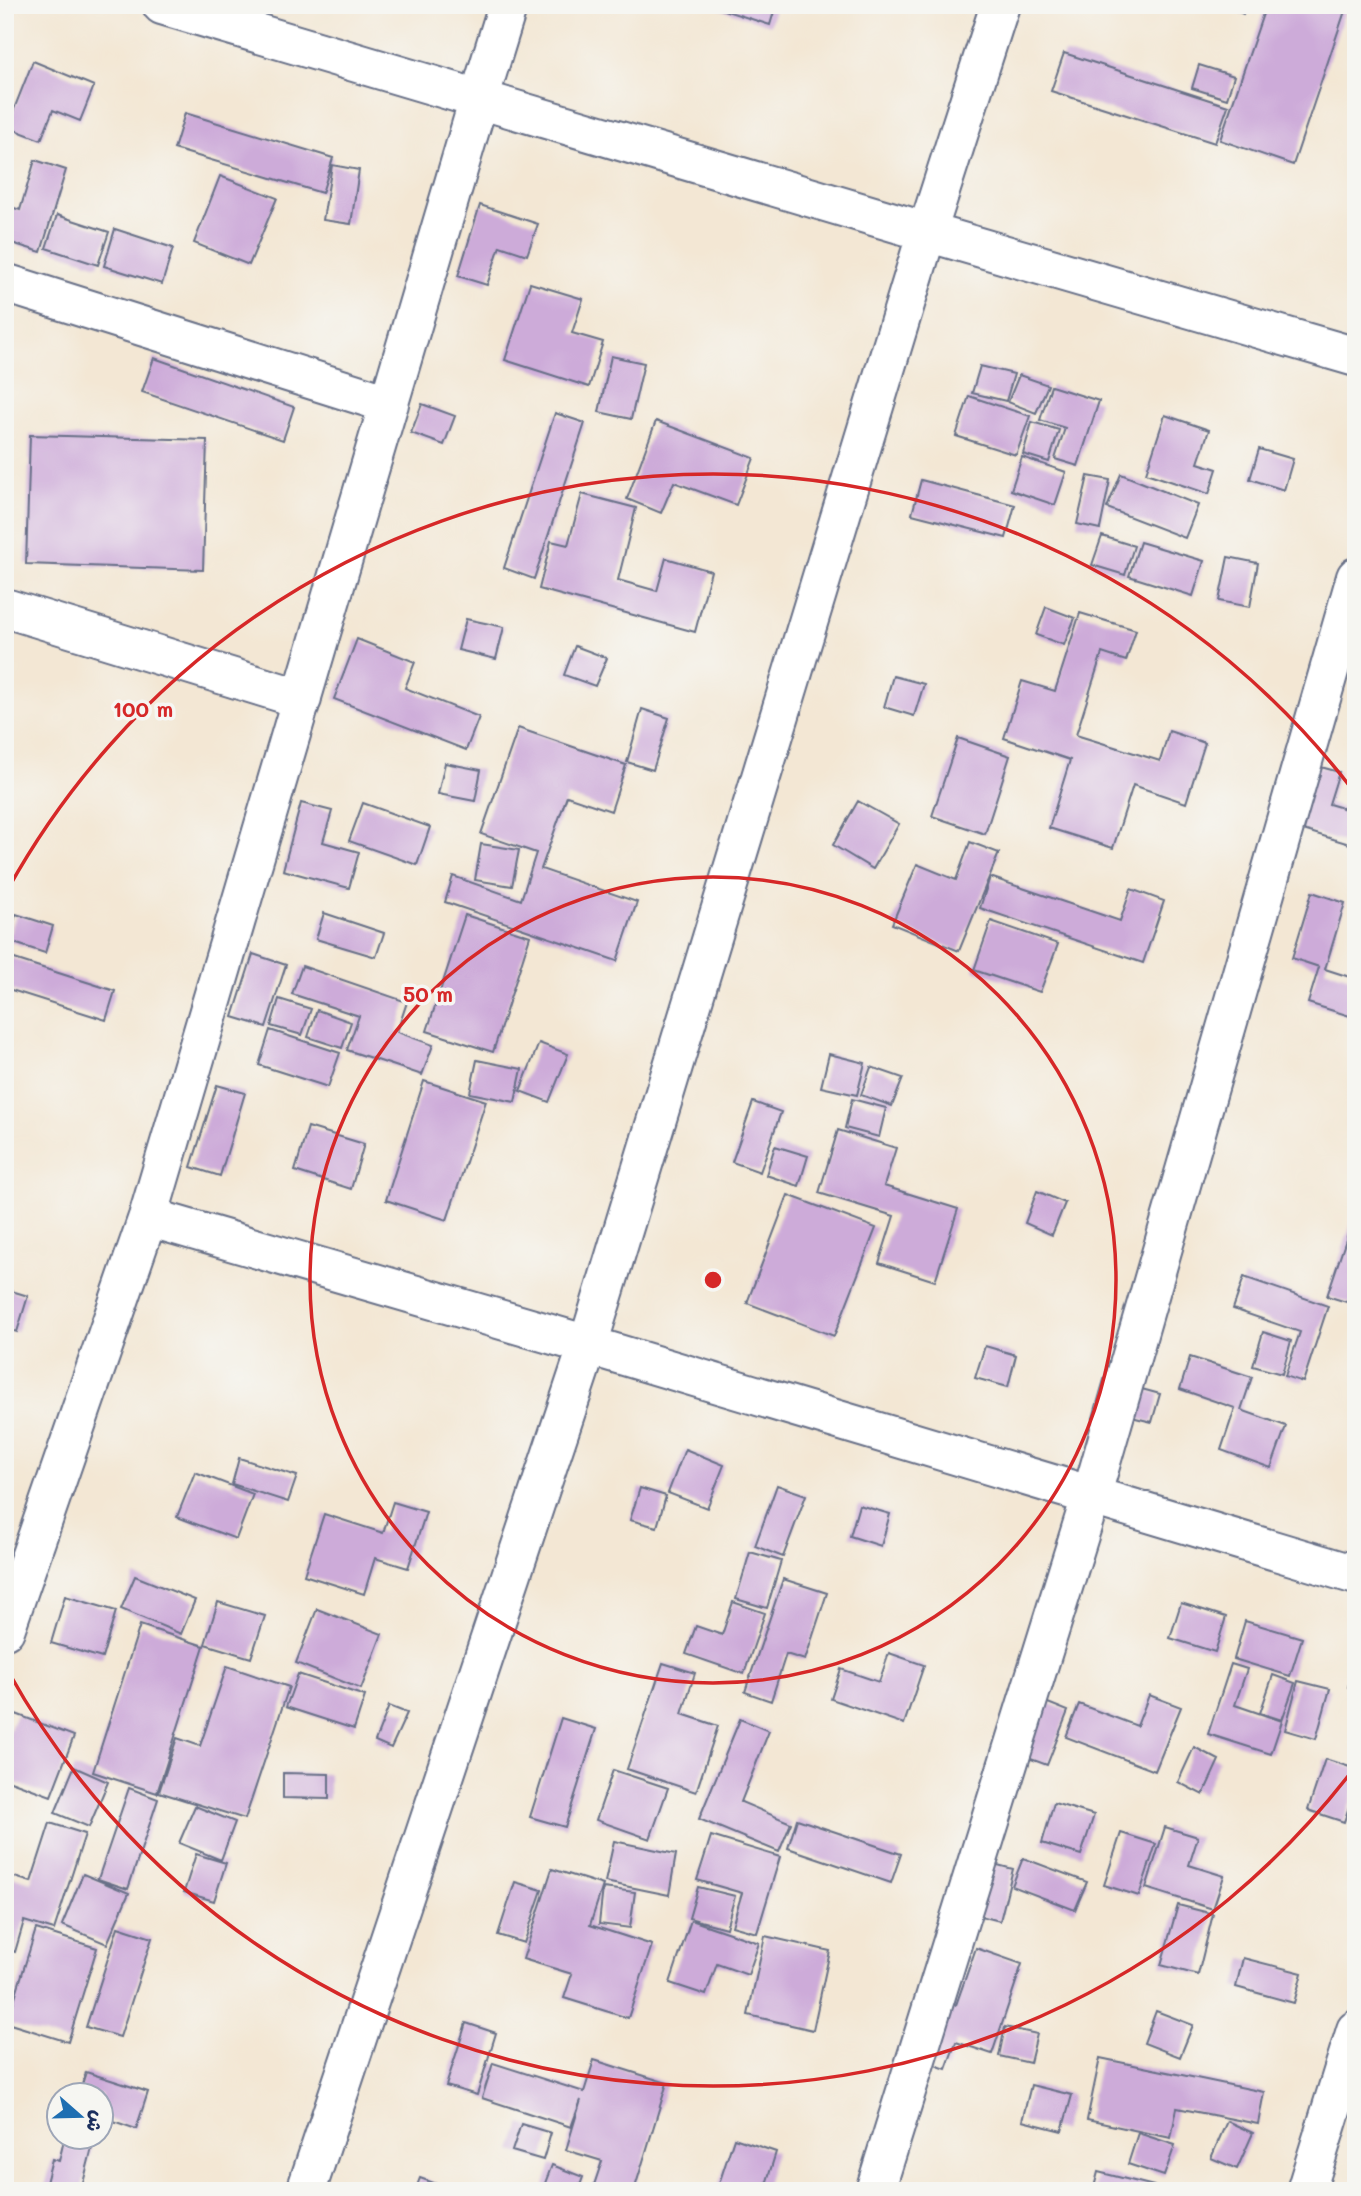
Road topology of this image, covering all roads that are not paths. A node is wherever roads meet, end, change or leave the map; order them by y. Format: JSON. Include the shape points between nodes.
{"nodes":[{"id":1,"x":162,"y":5,"type":"edge"},
{"id":2,"x":509,"y":5,"type":"edge"},
{"id":3,"x":1000,"y":5,"type":"edge"},
{"id":4,"x":479,"y":99,"type":"junction"},
{"id":5,"x":927,"y":232,"type":"junction"},
{"id":6,"x":5,"y":283,"type":"edge"},
{"id":7,"x":1356,"y":357,"type":"edge"},
{"id":8,"x":389,"y":404,"type":"junction"},
{"id":9,"x":1356,"y":577,"type":"edge"},
{"id":10,"x":5,"y":608,"type":"edge"},
{"id":11,"x":302,"y":699,"type":"junction"},
{"id":12,"x":148,"y":1217,"type":"junction"},
{"id":13,"x":588,"y":1345,"type":"junction"},
{"id":14,"x":1091,"y":1497,"type":"junction"},
{"id":15,"x":1356,"y":1575,"type":"edge"},
{"id":16,"x":5,"y":1630,"type":"edge"},
{"id":17,"x":1356,"y":2030,"type":"edge"},
{"id":18,"x":306,"y":2191,"type":"edge"},
{"id":19,"x":875,"y":2191,"type":"edge"},
{"id":20,"x":1307,"y":2191,"type":"edge"}],
"edges":[{"from":1,"to":4,"type":"street"},
{"from":2,"to":4,"type":"street"},
{"from":3,"to":5,"type":"street"},
{"from":4,"to":5,"type":"street"},
{"from":4,"to":8,"type":"street"},
{"from":5,"to":7,"type":"street"},
{"from":5,"to":13,"type":"street"},
{"from":6,"to":8,"type":"street"},
{"from":8,"to":11,"type":"street"},
{"from":9,"to":14,"type":"street"},
{"from":10,"to":11,"type":"street"},
{"from":11,"to":12,"type":"street"},
{"from":12,"to":13,"type":"street"},
{"from":12,"to":16,"type":"street"},
{"from":13,"to":14,"type":"street"},
{"from":13,"to":18,"type":"street"},
{"from":14,"to":15,"type":"street"},
{"from":14,"to":19,"type":"street"},
{"from":17,"to":20,"type":"street"}]}
